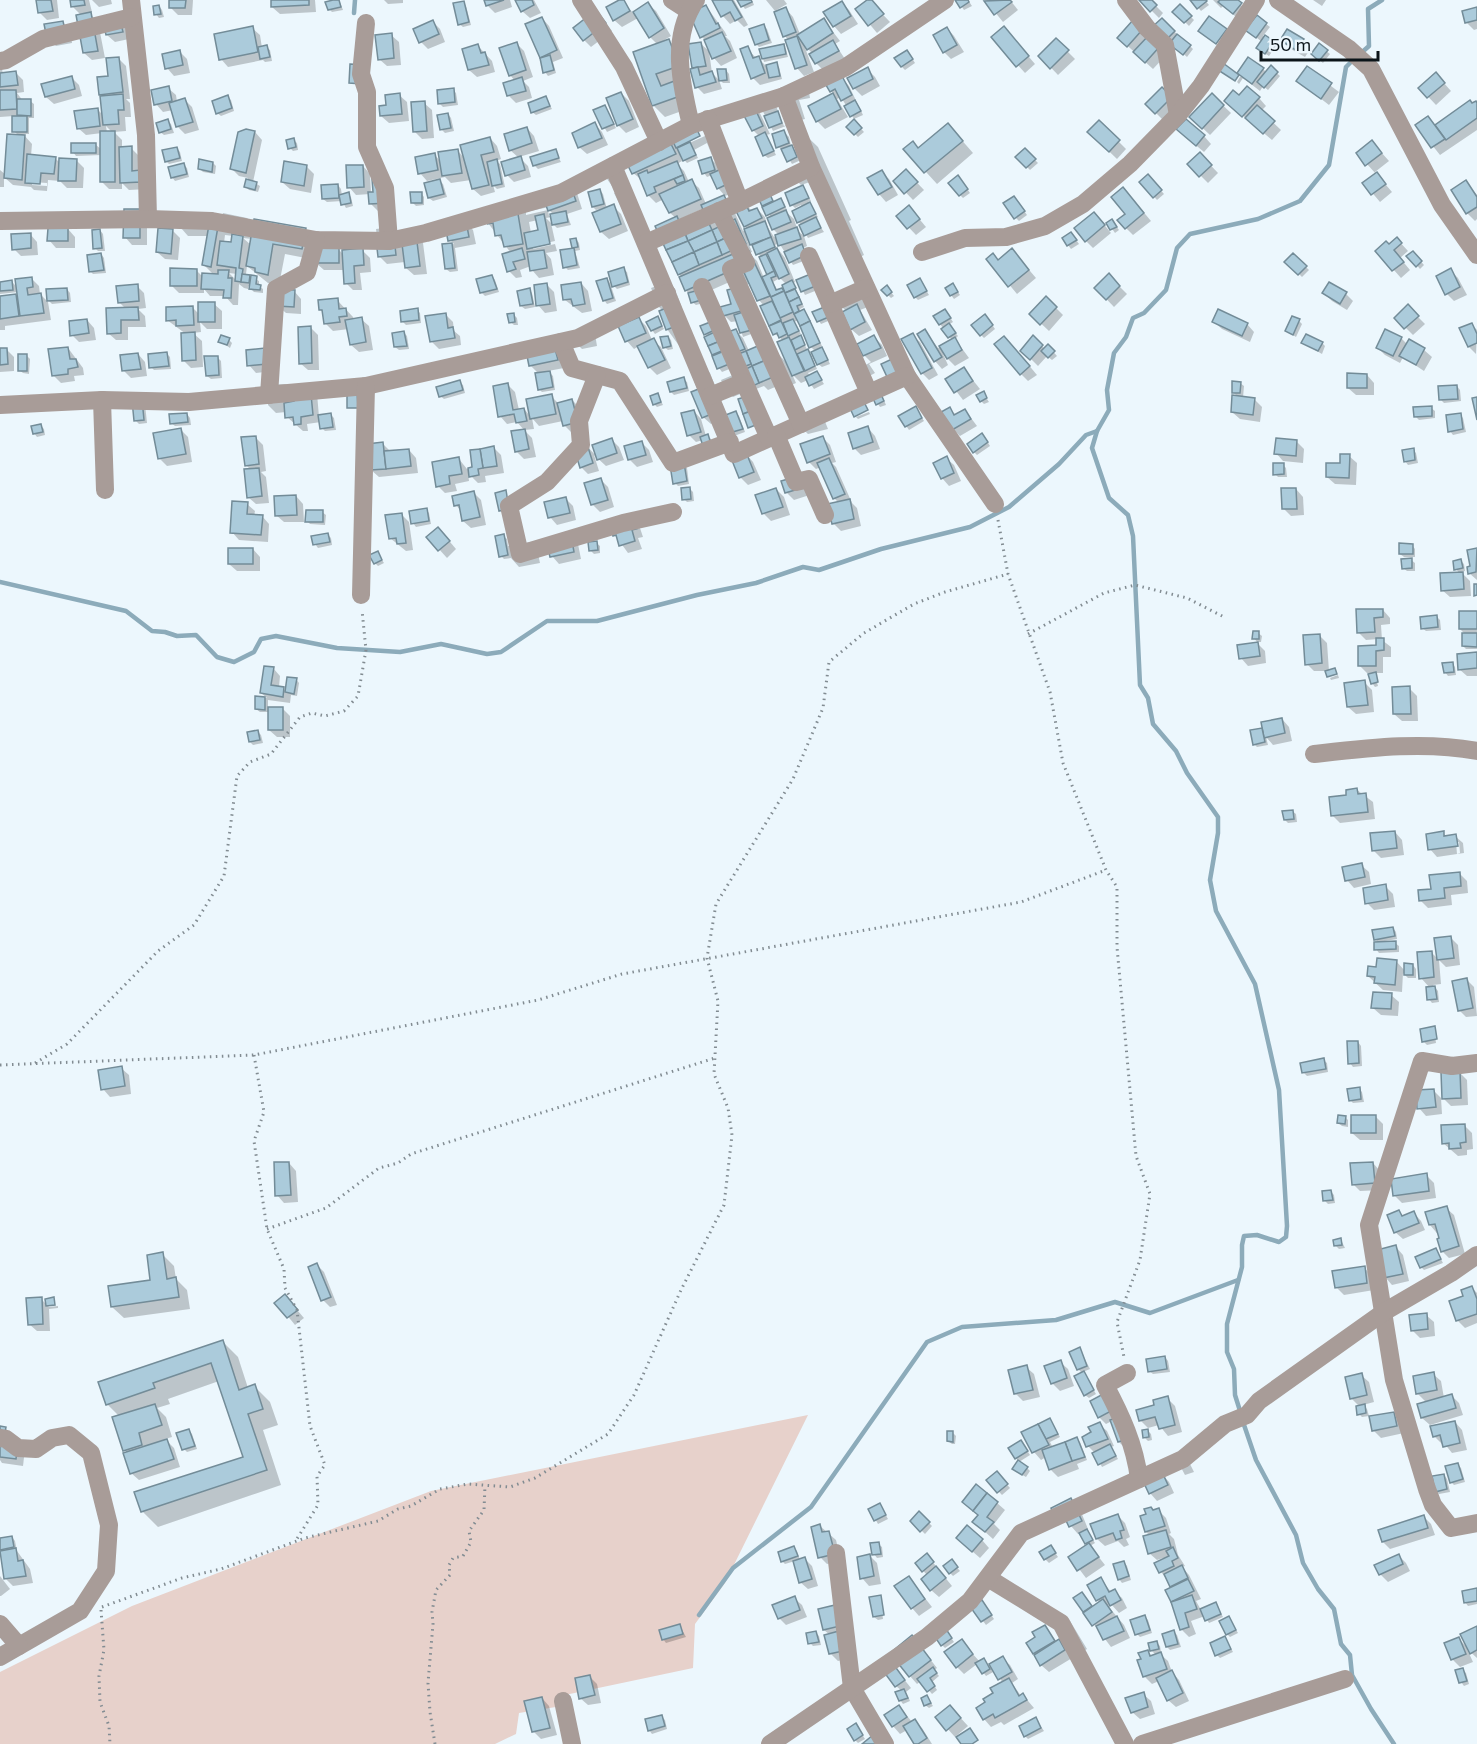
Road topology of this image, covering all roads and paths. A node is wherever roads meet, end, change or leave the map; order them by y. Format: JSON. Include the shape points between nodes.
{"nodes":[{"id":1,"x":580,"y":0,"type":"edge"},
{"id":2,"x":672,"y":0,"type":"edge"},
{"id":3,"x":945,"y":0,"type":"edge"},
{"id":4,"x":1125,"y":0,"type":"edge"},
{"id":5,"x":1256,"y":0,"type":"edge"},
{"id":6,"x":1278,"y":0,"type":"edge"},
{"id":7,"x":692,"y":6,"type":"edge"},
{"id":8,"x":132,"y":9,"type":"edge"},
{"id":9,"x":366,"y":23,"type":"dead end"},
{"id":10,"x":0,"y":61,"type":"edge"},
{"id":11,"x":784,"y":96,"type":"junction"},
{"id":12,"x":1178,"y":115,"type":"junction"},
{"id":13,"x":708,"y":119,"type":"junction"},
{"id":14,"x":691,"y":125,"type":"junction"},
{"id":15,"x":659,"y":142,"type":"junction"},
{"id":16,"x":614,"y":166,"type":"junction"},
{"id":17,"x":811,"y":167,"type":"junction"},
{"id":18,"x":740,"y":202,"type":"junction"},
{"id":19,"x":720,"y":211,"type":"junction"},
{"id":20,"x":148,"y":219,"type":"junction"},
{"id":21,"x":0,"y":221,"type":"edge"},
{"id":22,"x":316,"y":240,"type":"junction"},
{"id":23,"x":389,"y":241,"type":"junction"},
{"id":24,"x":646,"y":243,"type":"junction"},
{"id":25,"x":922,"y":252,"type":"dead end"},
{"id":26,"x":1477,"y":255,"type":"edge"},
{"id":27,"x":809,"y":256,"type":"dead end"},
{"id":28,"x":702,"y":287,"type":"dead end"},
{"id":29,"x":866,"y":288,"type":"junction"},
{"id":30,"x":667,"y":293,"type":"junction"},
{"id":31,"x":830,"y":304,"type":"junction"},
{"id":32,"x":561,"y":342,"type":"junction"},
{"id":33,"x":597,"y":375,"type":"junction"},
{"id":34,"x":907,"y":376,"type":"junction"},
{"id":35,"x":744,"y":382,"type":"junction"},
{"id":36,"x":366,"y":386,"type":"junction"},
{"id":37,"x":869,"y":393,"type":"junction"},
{"id":38,"x":269,"y":395,"type":"junction"},
{"id":39,"x":710,"y":396,"type":"junction"},
{"id":40,"x":102,"y":400,"type":"junction"},
{"id":41,"x":0,"y":405,"type":"edge"},
{"id":42,"x":801,"y":424,"type":"junction"},
{"id":43,"x":772,"y":437,"type":"junction"},
{"id":44,"x":730,"y":442,"type":"junction"},
{"id":45,"x":105,"y":490,"type":"dead end"},
{"id":46,"x":995,"y":504,"type":"joint"},
{"id":47,"x":672,"y":512,"type":"dead end"},
{"id":48,"x":825,"y":515,"type":"dead end"},
{"id":49,"x":1008,"y":574,"type":"junction"},
{"id":50,"x":361,"y":595,"type":"joint"},
{"id":51,"x":1226,"y":618,"type":"dead end"},
{"id":52,"x":1028,"y":634,"type":"junction"},
{"id":53,"x":1477,"y":751,"type":"edge"},
{"id":54,"x":1314,"y":754,"type":"dead end"},
{"id":55,"x":1106,"y":870,"type":"junction"},
{"id":56,"x":707,"y":958,"type":"junction"},
{"id":57,"x":254,"y":1055,"type":"junction"},
{"id":58,"x":715,"y":1058,"type":"junction"},
{"id":59,"x":1477,"y":1063,"type":"edge"},
{"id":60,"x":34,"y":1064,"type":"junction"},
{"id":61,"x":0,"y":1065,"type":"edge"},
{"id":62,"x":267,"y":1229,"type":"junction"},
{"id":63,"x":1477,"y":1255,"type":"edge"},
{"id":64,"x":1384,"y":1312,"type":"junction"},
{"id":65,"x":1127,"y":1373,"type":"joint"},
{"id":66,"x":0,"y":1438,"type":"edge"},
{"id":67,"x":1139,"y":1479,"type":"junction"},
{"id":68,"x":485,"y":1485,"type":"junction"},
{"id":69,"x":1477,"y":1523,"type":"edge"},
{"id":70,"x":295,"y":1542,"type":"junction"},
{"id":71,"x":836,"y":1553,"type":"dead end"},
{"id":72,"x":988,"y":1578,"type":"junction"},
{"id":73,"x":0,"y":1624,"type":"edge"},
{"id":74,"x":19,"y":1646,"type":"junction"},
{"id":75,"x":0,"y":1657,"type":"edge"},
{"id":76,"x":1345,"y":1679,"type":"dead end"},
{"id":77,"x":852,"y":1688,"type":"junction"},
{"id":78,"x":564,"y":1701,"type":"dead end"},
{"id":79,"x":110,"y":1744,"type":"edge"},
{"id":80,"x":435,"y":1744,"type":"edge"},
{"id":81,"x":572,"y":1744,"type":"edge"},
{"id":82,"x":770,"y":1744,"type":"edge"},
{"id":83,"x":885,"y":1744,"type":"edge"},
{"id":84,"x":1125,"y":1744,"type":"edge"},
{"id":85,"x":1142,"y":1744,"type":"edge"}],
"edges":[{"from":1,"to":15,"type":"street","via":[[624,68]]},
{"from":2,"to":7,"type":"street"},
{"from":3,"to":11,"type":"street","via":[[846,67]]},
{"from":4,"to":12,"type":"street","via":[[1165,45]]},
{"from":5,"to":12,"type":"street"},
{"from":6,"to":26,"type":"street","via":[[1371,69],[1442,205]]},
{"from":7,"to":14,"type":"street","via":[[679,42],[683,92]]},
{"from":8,"to":10,"type":"street","via":[[44,39]]},
{"from":8,"to":20,"type":"street","via":[[146,135]]},
{"from":9,"to":23,"type":"street","via":[[361,74],[367,92],[367,147],[385,188]]},
{"from":11,"to":13,"type":"street"},
{"from":11,"to":17,"type":"street"},
{"from":12,"to":25,"type":"street","via":[[1083,204],[1045,226],[1006,237],[965,238]]},
{"from":13,"to":14,"type":"street"},
{"from":13,"to":18,"type":"street"},
{"from":14,"to":15,"type":"street"},
{"from":15,"to":16,"type":"street"},
{"from":16,"to":23,"type":"street","via":[[561,193]]},
{"from":16,"to":24,"type":"street"},
{"from":17,"to":18,"type":"street"},
{"from":17,"to":29,"type":"street"},
{"from":18,"to":19,"type":"street"},
{"from":19,"to":24,"type":"street"},
{"from":19,"to":42,"type":"street","via":[[746,263],[731,269]]},
{"from":20,"to":21,"type":"street"},
{"from":20,"to":22,"type":"street","via":[[212,221]]},
{"from":22,"to":23,"type":"street"},
{"from":22,"to":38,"type":"street","via":[[307,272],[276,289]]},
{"from":24,"to":30,"type":"street"},
{"from":27,"to":31,"type":"street"},
{"from":28,"to":35,"type":"street"},
{"from":29,"to":31,"type":"street"},
{"from":29,"to":34,"type":"street"},
{"from":30,"to":32,"type":"street","via":[[578,338]]},
{"from":30,"to":39,"type":"street"},
{"from":31,"to":37,"type":"street"},
{"from":32,"to":33,"type":"street","via":[[572,368]]},
{"from":32,"to":36,"type":"street"},
{"from":33,"to":44,"type":"street","via":[[620,381],[673,463]]},
{"from":33,"to":47,"type":"street","via":[[579,421],[581,445],[547,482],[509,506],[520,554]]},
{"from":34,"to":37,"type":"street"},
{"from":34,"to":46,"type":"street"},
{"from":35,"to":39,"type":"street"},
{"from":35,"to":43,"type":"street"},
{"from":36,"to":38,"type":"street"},
{"from":36,"to":50,"type":"street"},
{"from":37,"to":42,"type":"street"},
{"from":38,"to":40,"type":"street","via":[[189,402]]},
{"from":39,"to":44,"type":"street"},
{"from":40,"to":41,"type":"street"},
{"from":40,"to":45,"type":"street"},
{"from":42,"to":43,"type":"street"},
{"from":43,"to":44,"type":"street","via":[[734,454]]},
{"from":43,"to":48,"type":"street","via":[[796,482],[809,479]]},
{"from":46,"to":49,"type":"path"},
{"from":49,"to":52,"type":"path"},
{"from":49,"to":56,"type":"path","via":[[914,604],[864,633],[829,662],[823,708],[793,779],[716,904]]},
{"from":50,"to":60,"type":"path","via":[[366,650],[358,696],[345,711],[300,717],[271,754],[250,762],[237,776],[224,876],[194,925],[158,951],[67,1044]]},
{"from":51,"to":52,"type":"path","via":[[1187,598],[1135,585],[1104,593]]},
{"from":52,"to":55,"type":"path","via":[[1050,692],[1064,763]]},
{"from":53,"to":54,"type":"street","via":[[1382,746]]},
{"from":55,"to":56,"type":"path","via":[[1021,902]]},
{"from":55,"to":65,"type":"path","via":[[1117,887],[1117,947],[1136,1156],[1149,1194],[1140,1260],[1117,1322]]},
{"from":56,"to":57,"type":"path","via":[[622,974],[538,1000]]},
{"from":56,"to":58,"type":"path","via":[[718,1001]]},
{"from":57,"to":60,"type":"path"},
{"from":57,"to":62,"type":"path","via":[[264,1112],[254,1141]]},
{"from":58,"to":62,"type":"path","via":[[411,1154],[380,1168],[326,1208]]},
{"from":58,"to":68,"type":"path","via":[[714,1074],[728,1108],[732,1135],[724,1205],[634,1395],[608,1434],[535,1478],[510,1486]]},
{"from":59,"to":64,"type":"street","via":[[1452,1066],[1422,1061],[1369,1226]]},
{"from":60,"to":61,"type":"path"},
{"from":62,"to":70,"type":"path","via":[[284,1269],[285,1288],[297,1310],[310,1426],[325,1465],[317,1476],[318,1505]]},
{"from":63,"to":64,"type":"street"},
{"from":64,"to":67,"type":"street","via":[[1241,1418],[1225,1424],[1183,1459]]},
{"from":64,"to":69,"type":"street","via":[[1394,1380],[1432,1505],[1451,1528]]},
{"from":65,"to":67,"type":"street","via":[[1105,1385],[1126,1428]]},
{"from":66,"to":74,"type":"street","via":[[18,1448],[36,1449],[52,1438],[69,1435],[91,1453],[109,1525],[106,1571],[80,1611]]},
{"from":67,"to":72,"type":"street","via":[[1021,1533]]},
{"from":68,"to":70,"type":"path","via":[[440,1489],[378,1521]]},
{"from":68,"to":80,"type":"path","via":[[484,1510],[469,1531],[471,1542],[463,1556],[453,1558],[450,1575],[436,1590],[428,1683]]},
{"from":70,"to":79,"type":"path","via":[[100,1607],[104,1650],[100,1702],[109,1726]]},
{"from":71,"to":77,"type":"street"},
{"from":72,"to":77,"type":"street","via":[[970,1601],[927,1637]]},
{"from":72,"to":84,"type":"street","via":[[1061,1623]]},
{"from":73,"to":74,"type":"street"},
{"from":74,"to":75,"type":"street"},
{"from":76,"to":85,"type":"street"},
{"from":77,"to":82,"type":"street"},
{"from":77,"to":83,"type":"street"},
{"from":78,"to":81,"type":"street"}]}
